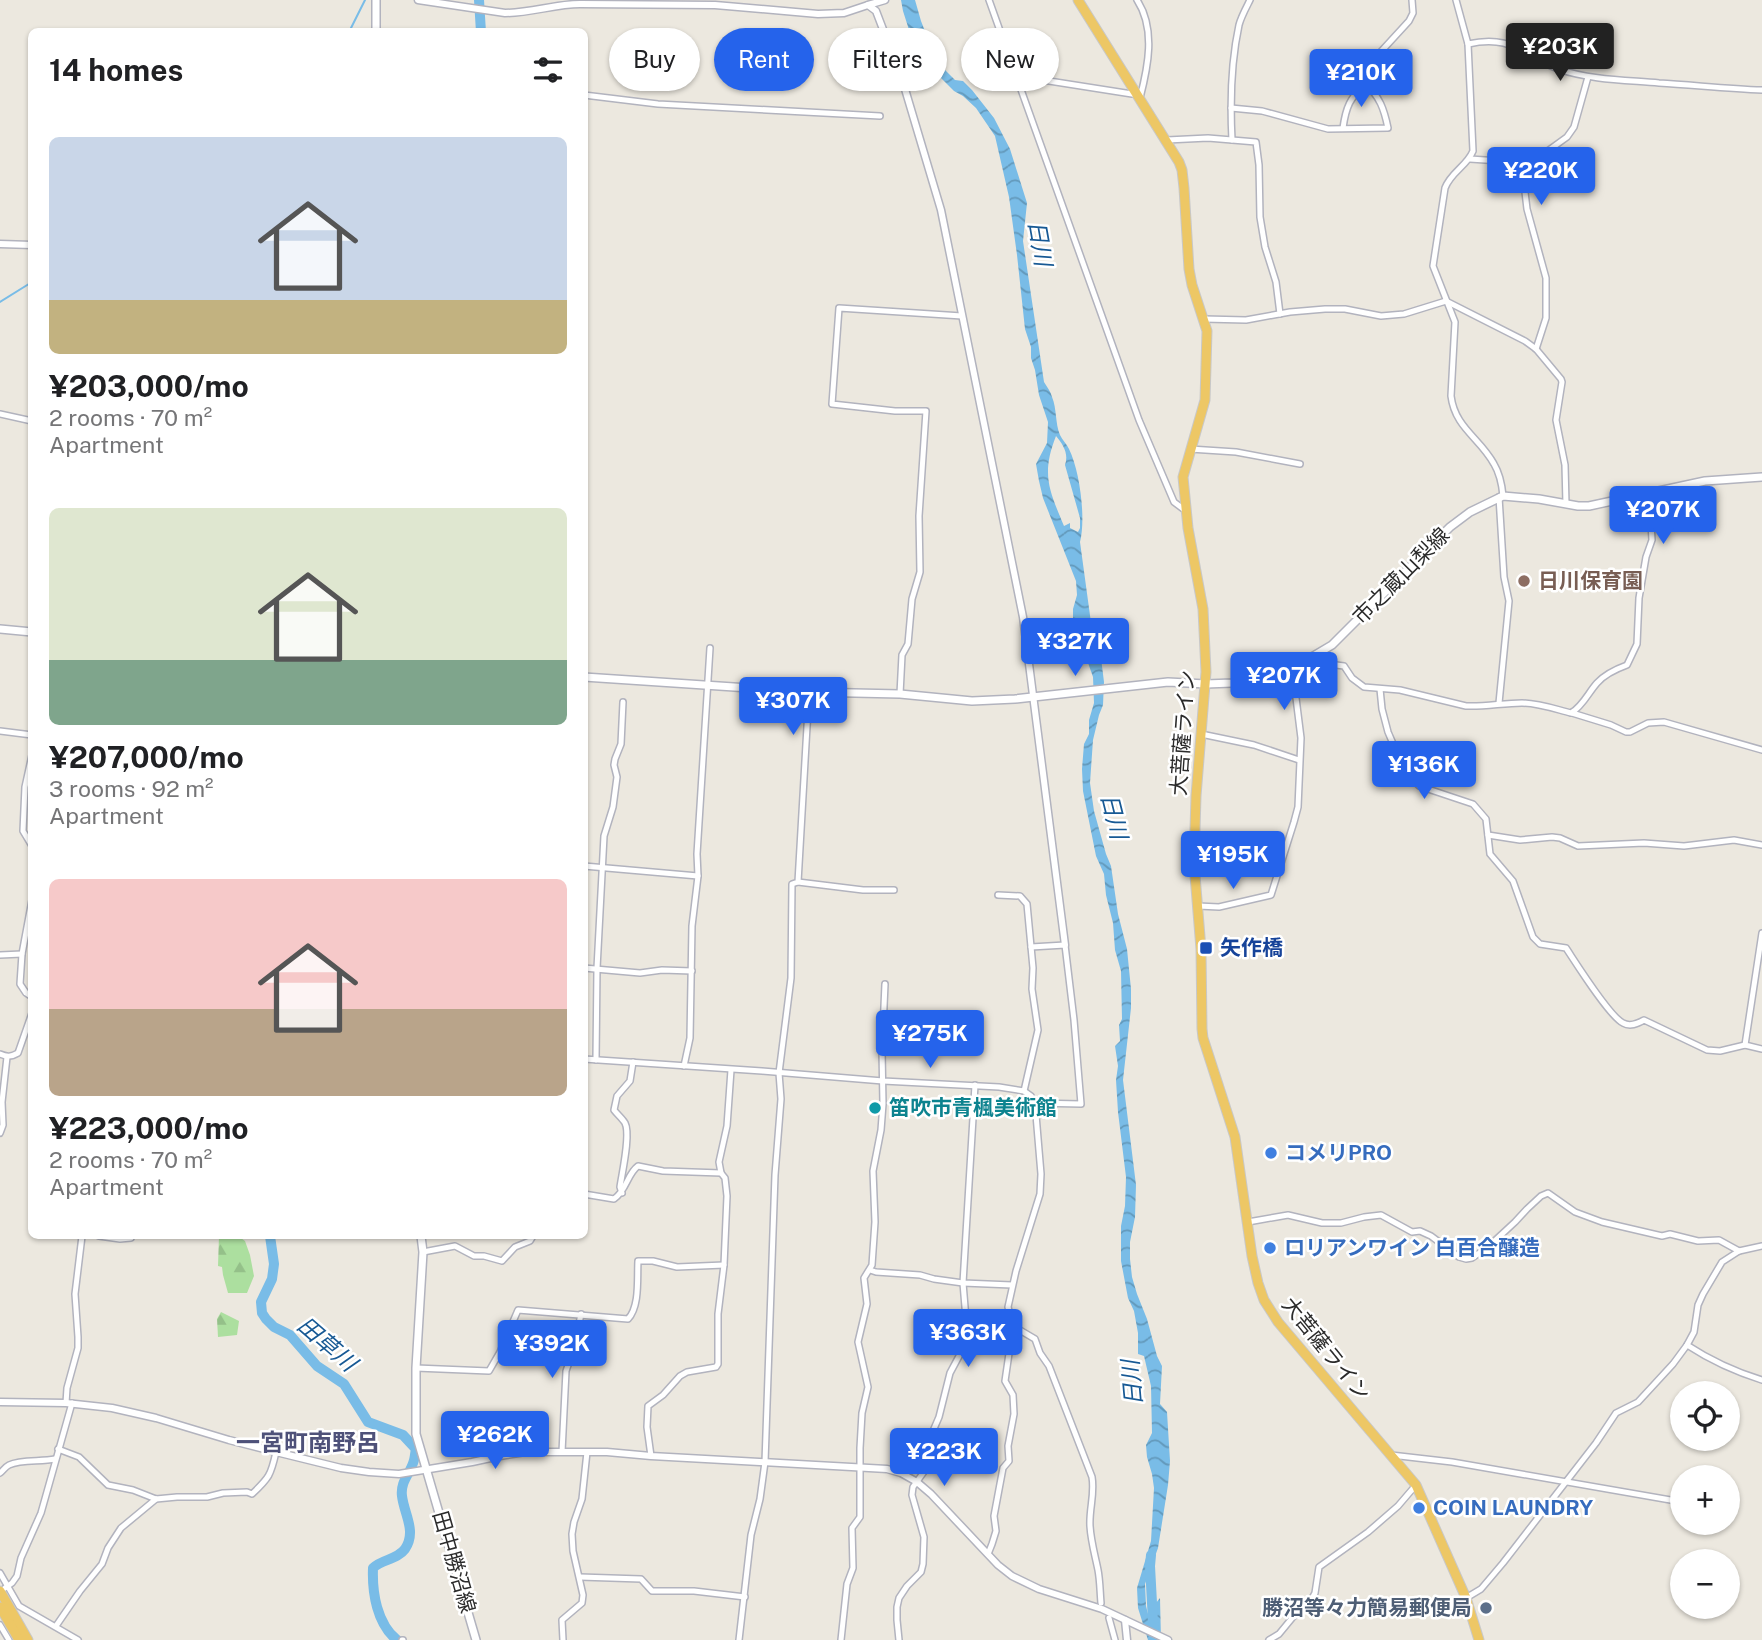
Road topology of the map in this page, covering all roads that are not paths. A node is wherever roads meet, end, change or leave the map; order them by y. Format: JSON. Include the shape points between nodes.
{"nodes":[{"id":1,"x":376,"y":0,"type":"edge"},
{"id":2,"x":418,"y":0,"type":"edge"},
{"id":3,"x":884,"y":0,"type":"edge"},
{"id":4,"x":989,"y":0,"type":"edge"},
{"id":5,"x":1078,"y":0,"type":"edge"},
{"id":6,"x":1137,"y":0,"type":"edge"},
{"id":7,"x":1250,"y":0,"type":"edge"},
{"id":8,"x":1412,"y":0,"type":"edge"},
{"id":9,"x":1456,"y":0,"type":"edge"},
{"id":10,"x":868,"y":5,"type":"junction"},
{"id":11,"x":376,"y":28,"type":"edge"},
{"id":12,"x":999,"y":28,"type":"edge"},
{"id":13,"x":1468,"y":44,"type":"junction"},
{"id":14,"x":1588,"y":77,"type":"junction"},
{"id":15,"x":1059,"y":83,"type":"edge"},
{"id":16,"x":1365,"y":83,"type":"junction"},
{"id":17,"x":1762,"y":90,"type":"edge"},
{"id":18,"x":1021,"y":91,"type":"edge"},
{"id":19,"x":588,"y":95,"type":"edge"},
{"id":20,"x":1139,"y":95,"type":"junction"},
{"id":21,"x":1231,"y":108,"type":"junction"},
{"id":22,"x":880,"y":116,"type":"dead end"},
{"id":23,"x":1343,"y":128,"type":"junction"},
{"id":24,"x":1167,"y":140,"type":"junction"},
{"id":25,"x":1232,"y":140,"type":"junction"},
{"id":26,"x":1470,"y":159,"type":"junction"},
{"id":27,"x":1531,"y":163,"type":"junction"},
{"id":28,"x":0,"y":244,"type":"edge"},
{"id":29,"x":28,"y":245,"type":"edge"},
{"id":30,"x":1446,"y":301,"type":"junction"},
{"id":31,"x":1280,"y":314,"type":"junction"},
{"id":32,"x":962,"y":316,"type":"junction"},
{"id":33,"x":1204,"y":319,"type":"junction"},
{"id":34,"x":1536,"y":349,"type":"junction"},
{"id":35,"x":0,"y":414,"type":"edge"},
{"id":36,"x":28,"y":420,"type":"edge"},
{"id":37,"x":1191,"y":449,"type":"junction"},
{"id":38,"x":1300,"y":464,"type":"dead end"},
{"id":39,"x":1762,"y":477,"type":"edge"},
{"id":40,"x":1644,"y":494,"type":"junction"},
{"id":41,"x":1501,"y":496,"type":"junction"},
{"id":42,"x":1566,"y":504,"type":"junction"},
{"id":43,"x":1186,"y":511,"type":"junction"},
{"id":44,"x":0,"y":629,"type":"edge"},
{"id":45,"x":28,"y":632,"type":"edge"},
{"id":46,"x":710,"y":648,"type":"dead end"},
{"id":47,"x":1305,"y":662,"type":"junction"},
{"id":48,"x":1295,"y":665,"type":"junction"},
{"id":49,"x":588,"y":677,"type":"edge"},
{"id":50,"x":708,"y":684,"type":"junction"},
{"id":51,"x":1206,"y":684,"type":"junction"},
{"id":52,"x":1380,"y":689,"type":"junction"},
{"id":53,"x":809,"y":692,"type":"junction"},
{"id":54,"x":900,"y":694,"type":"junction"},
{"id":55,"x":1034,"y":696,"type":"junction"},
{"id":56,"x":623,"y":702,"type":"dead end"},
{"id":57,"x":1499,"y":704,"type":"junction"},
{"id":58,"x":1570,"y":713,"type":"junction"},
{"id":59,"x":0,"y":731,"type":"edge"},
{"id":60,"x":28,"y":734,"type":"edge"},
{"id":61,"x":1200,"y":734,"type":"junction"},
{"id":62,"x":1762,"y":750,"type":"edge"},
{"id":63,"x":1299,"y":760,"type":"junction"},
{"id":64,"x":28,"y":776,"type":"edge"},
{"id":65,"x":23,"y":831,"type":"junction"},
{"id":66,"x":28,"y":832,"type":"edge"},
{"id":67,"x":1488,"y":835,"type":"junction"},
{"id":68,"x":28,"y":839,"type":"edge"},
{"id":69,"x":1762,"y":845,"type":"edge"},
{"id":70,"x":588,"y":866,"type":"edge"},
{"id":71,"x":603,"y":868,"type":"junction"},
{"id":72,"x":698,"y":876,"type":"junction"},
{"id":73,"x":798,"y":882,"type":"junction"},
{"id":74,"x":894,"y":891,"type":"dead end"},
{"id":75,"x":998,"y":895,"type":"dead end"},
{"id":76,"x":1198,"y":906,"type":"junction"},
{"id":77,"x":28,"y":922,"type":"edge"},
{"id":78,"x":1762,"y":933,"type":"edge"},
{"id":79,"x":1065,"y":945,"type":"junction"},
{"id":80,"x":1031,"y":947,"type":"junction"},
{"id":81,"x":22,"y":954,"type":"junction"},
{"id":82,"x":0,"y":955,"type":"edge"},
{"id":83,"x":588,"y":968,"type":"edge"},
{"id":84,"x":597,"y":968,"type":"junction"},
{"id":85,"x":692,"y":971,"type":"junction"},
{"id":86,"x":885,"y":984,"type":"dead end"},
{"id":87,"x":28,"y":994,"type":"edge"},
{"id":88,"x":28,"y":1024,"type":"edge"},
{"id":89,"x":1745,"y":1045,"type":"junction"},
{"id":90,"x":1762,"y":1049,"type":"edge"},
{"id":91,"x":3,"y":1056,"type":"edge"},
{"id":92,"x":588,"y":1059,"type":"edge"},
{"id":93,"x":596,"y":1060,"type":"junction"},
{"id":94,"x":633,"y":1062,"type":"junction"},
{"id":95,"x":684,"y":1066,"type":"junction"},
{"id":96,"x":731,"y":1070,"type":"junction"},
{"id":97,"x":779,"y":1073,"type":"junction"},
{"id":98,"x":883,"y":1082,"type":"junction"},
{"id":99,"x":975,"y":1085,"type":"junction"},
{"id":100,"x":1024,"y":1091,"type":"junction"},
{"id":101,"x":1035,"y":1103,"type":"junction"},
{"id":102,"x":0,"y":1133,"type":"edge"},
{"id":103,"x":720,"y":1173,"type":"junction"},
{"id":104,"x":622,"y":1193,"type":"junction"},
{"id":105,"x":588,"y":1195,"type":"edge"},
{"id":106,"x":1248,"y":1222,"type":"junction"},
{"id":107,"x":82,"y":1239,"type":"edge"},
{"id":108,"x":421,"y":1239,"type":"edge"},
{"id":109,"x":531,"y":1239,"type":"edge"},
{"id":110,"x":1762,"y":1247,"type":"edge"},
{"id":111,"x":1739,"y":1251,"type":"junction"},
{"id":112,"x":423,"y":1252,"type":"junction"},
{"id":113,"x":724,"y":1265,"type":"junction"},
{"id":114,"x":870,"y":1270,"type":"junction"},
{"id":115,"x":963,"y":1283,"type":"junction"},
{"id":116,"x":1012,"y":1285,"type":"junction"},
{"id":117,"x":581,"y":1314,"type":"junction"},
{"id":118,"x":1013,"y":1326,"type":"junction"},
{"id":119,"x":1687,"y":1345,"type":"junction"},
{"id":120,"x":416,"y":1368,"type":"junction"},
{"id":121,"x":1762,"y":1380,"type":"edge"},
{"id":122,"x":0,"y":1402,"type":"edge"},
{"id":123,"x":69,"y":1403,"type":"junction"},
{"id":124,"x":58,"y":1449,"type":"junction"},
{"id":125,"x":276,"y":1452,"type":"junction"},
{"id":126,"x":562,"y":1452,"type":"junction"},
{"id":127,"x":587,"y":1452,"type":"junction"},
{"id":128,"x":1391,"y":1455,"type":"junction"},
{"id":129,"x":650,"y":1457,"type":"junction"},
{"id":130,"x":55,"y":1459,"type":"junction"},
{"id":131,"x":765,"y":1462,"type":"junction"},
{"id":132,"x":861,"y":1467,"type":"junction"},
{"id":133,"x":427,"y":1469,"type":"junction"},
{"id":134,"x":0,"y":1473,"type":"edge"},
{"id":135,"x":917,"y":1482,"type":"junction"},
{"id":136,"x":1566,"y":1483,"type":"junction"},
{"id":137,"x":1416,"y":1485,"type":"junction"},
{"id":138,"x":156,"y":1499,"type":"junction"},
{"id":139,"x":1670,"y":1500,"type":"edge"},
{"id":140,"x":988,"y":1554,"type":"junction"},
{"id":141,"x":0,"y":1573,"type":"edge"},
{"id":142,"x":580,"y":1577,"type":"junction"},
{"id":143,"x":4,"y":1588,"type":"edge"},
{"id":144,"x":745,"y":1597,"type":"junction"},
{"id":145,"x":1466,"y":1598,"type":"junction"},
{"id":146,"x":1101,"y":1603,"type":"dead end"},
{"id":147,"x":0,"y":1607,"type":"edge"},
{"id":148,"x":1109,"y":1618,"type":"dead end"},
{"id":149,"x":1128,"y":1621,"type":"junction"},
{"id":150,"x":0,"y":1625,"type":"edge"},
{"id":151,"x":56,"y":1626,"type":"junction"},
{"id":152,"x":9,"y":1640,"type":"edge"},
{"id":153,"x":19,"y":1640,"type":"edge"},
{"id":154,"x":28,"y":1640,"type":"edge"},
{"id":155,"x":78,"y":1640,"type":"edge"},
{"id":156,"x":476,"y":1640,"type":"edge"},
{"id":157,"x":563,"y":1640,"type":"edge"},
{"id":158,"x":739,"y":1640,"type":"edge"},
{"id":159,"x":841,"y":1640,"type":"edge"},
{"id":160,"x":899,"y":1640,"type":"edge"},
{"id":161,"x":1115,"y":1640,"type":"edge"},
{"id":162,"x":1127,"y":1640,"type":"edge"},
{"id":163,"x":1168,"y":1640,"type":"edge"},
{"id":164,"x":1269,"y":1640,"type":"edge"},
{"id":165,"x":1479,"y":1640,"type":"edge"}],
"edges":[{"from":1,"to":11,"type":"main road"},
{"from":2,"to":10,"type":"street","via":[[519,13],[580,4],[715,5],[818,15]]},
{"from":3,"to":10,"type":"street"},
{"from":4,"to":12,"type":"street"},
{"from":5,"to":20,"type":"highway","name":"大菩薩ライン"},
{"from":6,"to":20,"type":"street","via":[[1149,49]]},
{"from":7,"to":21,"type":"street","via":[[1240,23]]},
{"from":8,"to":16,"type":"street","via":[[1409,21],[1365,69]]},
{"from":9,"to":13,"type":"street"},
{"from":10,"to":32,"type":"street","via":[[876,12],[902,79],[941,210]]},
{"from":13,"to":14,"type":"street","via":[[1484,40],[1517,47],[1544,63]]},
{"from":13,"to":26,"type":"street","via":[[1474,140]]},
{"from":14,"to":17,"type":"street"},
{"from":14,"to":27,"type":"street","via":[[1574,127]]},
{"from":15,"to":20,"type":"street"},
{"from":16,"to":23,"type":"street","via":[[1348,104]]},
{"from":16,"to":23,"type":"street","via":[[1383,107],[1388,128]]},
{"from":18,"to":43,"type":"street","via":[[1139,420],[1174,502]]},
{"from":19,"to":22,"type":"street","via":[[658,104]]},
{"from":20,"to":24,"type":"highway","name":"大菩薩ライン"},
{"from":21,"to":23,"type":"street","via":[[1262,111],[1328,129]]},
{"from":21,"to":25,"type":"street"},
{"from":24,"to":25,"type":"street"},
{"from":24,"to":33,"type":"highway","name":"大菩薩ライン","via":[[1182,170],[1189,269]]},
{"from":25,"to":31,"type":"street","via":[[1256,142],[1260,217]]},
{"from":26,"to":27,"type":"street"},
{"from":26,"to":30,"type":"street","via":[[1445,188],[1433,267]]},
{"from":27,"to":34,"type":"street","via":[[1527,209],[1546,278],[1546,318]]},
{"from":28,"to":29,"type":"street"},
{"from":30,"to":31,"type":"street","via":[[1381,316],[1345,309]]},
{"from":30,"to":34,"type":"street"},
{"from":30,"to":41,"type":"street","via":[[1455,321],[1452,408],[1495,465]]},
{"from":31,"to":33,"type":"street","via":[[1246,320]]},
{"from":32,"to":54,"type":"street","via":[[839,308],[832,404],[926,411],[920,572],[908,644],[902,655]]},
{"from":32,"to":55,"type":"street","via":[[1021,608]]},
{"from":33,"to":37,"type":"highway","name":"大菩薩ライン","via":[[1206,388]]},
{"from":34,"to":42,"type":"street","via":[[1562,382],[1556,420],[1565,465]]},
{"from":35,"to":36,"type":"street"},
{"from":37,"to":38,"type":"street"},
{"from":37,"to":43,"type":"highway","name":"大菩薩ライン","via":[[1183,477]]},
{"from":39,"to":40,"type":"main road","via":[[1705,481]]},
{"from":40,"to":42,"type":"main road","via":[[1589,506]]},
{"from":40,"to":58,"type":"street","via":[[1652,540],[1639,598],[1637,643],[1627,664],[1598,682]]},
{"from":41,"to":42,"type":"main road"},
{"from":41,"to":47,"type":"main road","name":"市之蔵山梨線","via":[[1455,522],[1340,638]]},
{"from":41,"to":57,"type":"street","via":[[1509,601]]},
{"from":43,"to":51,"type":"highway","name":"大菩薩ライン","via":[[1203,609]]},
{"from":44,"to":45,"type":"main road"},
{"from":46,"to":50,"type":"street"},
{"from":47,"to":48,"type":"main road","name":"市之蔵山梨線"},
{"from":47,"to":52,"type":"street","via":[[1344,666],[1359,684]]},
{"from":48,"to":51,"type":"main road","name":"市之蔵山梨線","via":[[1257,680]]},
{"from":48,"to":63,"type":"street"},
{"from":49,"to":50,"type":"main road","name":"市之蔵山梨線"},
{"from":50,"to":53,"type":"main road","name":"市之蔵山梨線"},
{"from":50,"to":72,"type":"street"},
{"from":51,"to":55,"type":"main road","name":"市之蔵山梨線","via":[[1168,682]]},
{"from":51,"to":61,"type":"highway","name":"大菩薩ライン"},
{"from":52,"to":57,"type":"street","via":[[1466,706]]},
{"from":52,"to":67,"type":"street","via":[[1388,732],[1408,775],[1419,786],[1473,804],[1486,820]]},
{"from":53,"to":54,"type":"main road","name":"市之蔵山梨線"},
{"from":53,"to":73,"type":"street"},
{"from":54,"to":55,"type":"main road","name":"市之蔵山梨線","via":[[972,701]]},
{"from":55,"to":79,"type":"street"},
{"from":56,"to":71,"type":"street"},
{"from":57,"to":58,"type":"street","via":[[1525,703]]},
{"from":58,"to":62,"type":"street","via":[[1626,732],[1664,722]]},
{"from":59,"to":60,"type":"street"},
{"from":61,"to":63,"type":"street"},
{"from":61,"to":76,"type":"highway","name":"大菩薩ライン","via":[[1194,863]]},
{"from":63,"to":76,"type":"street","via":[[1296,814],[1271,895],[1219,907]]},
{"from":64,"to":65,"type":"street"},
{"from":65,"to":66,"type":"street"},
{"from":65,"to":68,"type":"street"},
{"from":67,"to":69,"type":"street","via":[[1520,840],[1552,837],[1578,846],[1684,846],[1734,840]]},
{"from":67,"to":89,"type":"street","via":[[1490,854],[1513,881],[1533,937],[1540,944],[1566,948],[1622,1023],[1635,1025],[1644,1020],[1707,1049]]},
{"from":70,"to":71,"type":"street"},
{"from":71,"to":72,"type":"street"},
{"from":71,"to":84,"type":"street"},
{"from":72,"to":85,"type":"street"},
{"from":73,"to":74,"type":"street"},
{"from":73,"to":97,"type":"street","via":[[792,884],[791,978]]},
{"from":75,"to":80,"type":"street","via":[[1020,896],[1027,904]]},
{"from":76,"to":106,"type":"highway","name":"大菩薩ライン","via":[[1203,1038],[1235,1137]]},
{"from":77,"to":81,"type":"street"},
{"from":78,"to":89,"type":"street"},
{"from":79,"to":80,"type":"street"},
{"from":79,"to":101,"type":"street","via":[[1081,1104]]},
{"from":80,"to":100,"type":"street","via":[[1038,1030]]},
{"from":81,"to":82,"type":"street"},
{"from":81,"to":87,"type":"street","via":[[20,984]]},
{"from":83,"to":84,"type":"street"},
{"from":84,"to":85,"type":"street","via":[[640,973]]},
{"from":84,"to":93,"type":"street"},
{"from":85,"to":95,"type":"street","via":[[690,1038]]},
{"from":86,"to":98,"type":"street"},
{"from":88,"to":91,"type":"street","via":[[18,1053]]},
{"from":89,"to":90,"type":"street"},
{"from":91,"to":102,"type":"street"},
{"from":92,"to":93,"type":"street"},
{"from":93,"to":94,"type":"street"},
{"from":94,"to":95,"type":"street"},
{"from":94,"to":104,"type":"street","via":[[630,1081],[617,1096],[614,1110],[626,1127]]},
{"from":95,"to":96,"type":"street"},
{"from":96,"to":97,"type":"street"},
{"from":96,"to":103,"type":"street"},
{"from":97,"to":98,"type":"street"},
{"from":97,"to":131,"type":"street"},
{"from":98,"to":99,"type":"street"},
{"from":98,"to":114,"type":"street","via":[[873,1171],[875,1222]]},
{"from":99,"to":100,"type":"street"},
{"from":99,"to":115,"type":"street"},
{"from":100,"to":101,"type":"street"},
{"from":101,"to":116,"type":"street","via":[[1040,1194]]},
{"from":103,"to":104,"type":"street","via":[[638,1166]]},
{"from":103,"to":113,"type":"street","via":[[727,1196]]},
{"from":104,"to":105,"type":"street","via":[[614,1199]]},
{"from":106,"to":111,"type":"street","via":[[1288,1215],[1341,1223],[1381,1215],[1412,1232],[1431,1236],[1466,1259],[1488,1247],[1548,1193],[1575,1212],[1602,1222],[1662,1236],[1719,1240]]},
{"from":106,"to":128,"type":"highway","name":"大菩薩ライン","via":[[1258,1283],[1270,1311]]},
{"from":107,"to":123,"type":"street","via":[[74,1302],[78,1348],[67,1388]]},
{"from":108,"to":112,"type":"main road","name":"田中勝沼線"},
{"from":109,"to":112,"type":"street","via":[[502,1261],[455,1247]]},
{"from":110,"to":111,"type":"street"},
{"from":111,"to":119,"type":"street","via":[[1722,1262],[1703,1294]]},
{"from":112,"to":120,"type":"main road","name":"田中勝沼線"},
{"from":113,"to":117,"type":"street","via":[[677,1267],[638,1261],[637,1289],[628,1319]]},
{"from":113,"to":129,"type":"street","via":[[718,1364],[680,1376],[648,1406]]},
{"from":114,"to":115,"type":"street"},
{"from":114,"to":132,"type":"street","via":[[864,1278],[867,1304],[858,1342],[868,1387],[862,1413]]},
{"from":115,"to":116,"type":"street"},
{"from":115,"to":135,"type":"street","via":[[965,1345],[950,1373],[930,1438],[926,1469]]},
{"from":116,"to":118,"type":"street","via":[[1008,1307]]},
{"from":117,"to":120,"type":"street","via":[[518,1310],[489,1371]]},
{"from":117,"to":126,"type":"street","via":[[566,1371]]},
{"from":118,"to":140,"type":"street","via":[[1005,1381],[1013,1395],[1009,1461],[1000,1480],[993,1516],[996,1531]]},
{"from":118,"to":146,"type":"street","via":[[1034,1339],[1049,1366],[1092,1477],[1090,1530]]},
{"from":119,"to":121,"type":"street"},
{"from":119,"to":136,"type":"street","via":[[1638,1402],[1616,1413]]},
{"from":120,"to":133,"type":"main road","name":"田中勝沼線","via":[[416,1434]]},
{"from":122,"to":123,"type":"street"},
{"from":123,"to":124,"type":"street"},
{"from":123,"to":125,"type":"street","via":[[156,1418]]},
{"from":124,"to":130,"type":"street"},
{"from":124,"to":138,"type":"street","via":[[79,1457],[108,1485]]},
{"from":125,"to":133,"type":"street","via":[[354,1470],[399,1474]]},
{"from":125,"to":138,"type":"street","via":[[268,1479],[252,1494]]},
{"from":126,"to":127,"type":"street"},
{"from":126,"to":133,"type":"street","via":[[500,1455]]},
{"from":127,"to":129,"type":"street"},
{"from":127,"to":142,"type":"street","via":[[582,1499],[572,1534]]},
{"from":128,"to":136,"type":"street"},
{"from":128,"to":137,"type":"highway","name":"大菩薩ライン"},
{"from":129,"to":131,"type":"street"},
{"from":130,"to":134,"type":"street","via":[[9,1465]]},
{"from":130,"to":143,"type":"street","via":[[17,1576]]},
{"from":131,"to":132,"type":"street"},
{"from":131,"to":144,"type":"street"},
{"from":132,"to":135,"type":"street","via":[[887,1469]]},
{"from":132,"to":159,"type":"street","via":[[860,1517],[852,1528],[853,1568]]},
{"from":133,"to":156,"type":"main road","name":"田中勝沼線"},
{"from":135,"to":140,"type":"street"},
{"from":135,"to":160,"type":"street","via":[[912,1495],[924,1537],[923,1564],[899,1598]]},
{"from":136,"to":139,"type":"street"},
{"from":136,"to":145,"type":"street","via":[[1481,1589]]},
{"from":137,"to":145,"type":"highway","name":"大菩薩ライン"},
{"from":137,"to":164,"type":"street","via":[[1368,1532],[1319,1567],[1311,1602]]},
{"from":138,"to":151,"type":"street","via":[[121,1528],[102,1564]]},
{"from":140,"to":149,"type":"street","via":[[1025,1583]]},
{"from":141,"to":143,"type":"street"},
{"from":142,"to":144,"type":"street","via":[[641,1579],[652,1591]]},
{"from":142,"to":157,"type":"street","via":[[582,1603],[562,1620]]},
{"from":143,"to":151,"type":"street","via":[[19,1606]]},
{"from":143,"to":154,"type":"highway"},
{"from":144,"to":158,"type":"street"},
{"from":145,"to":165,"type":"highway","name":"大菩薩ライン"},
{"from":147,"to":153,"type":"highway"},
{"from":148,"to":161,"type":"street"},
{"from":149,"to":162,"type":"street"},
{"from":149,"to":163,"type":"street"},
{"from":150,"to":152,"type":"street"},
{"from":151,"to":155,"type":"street"}]}
